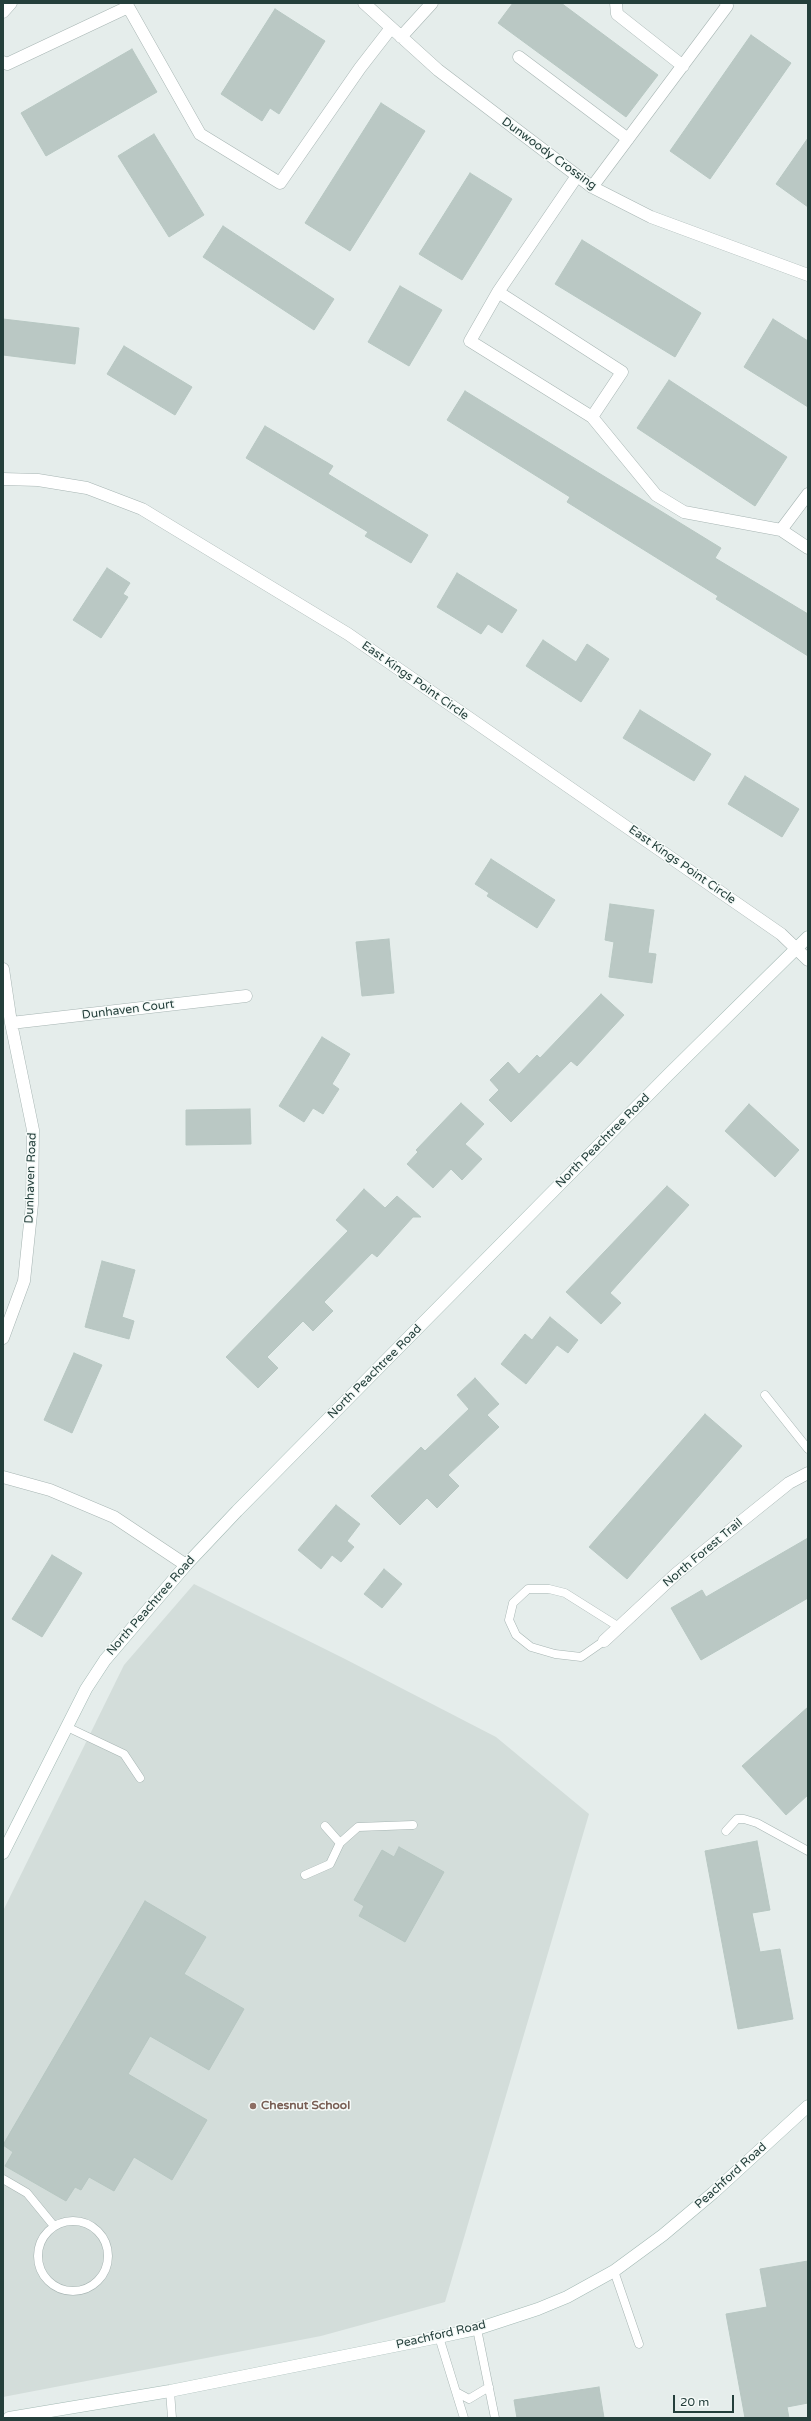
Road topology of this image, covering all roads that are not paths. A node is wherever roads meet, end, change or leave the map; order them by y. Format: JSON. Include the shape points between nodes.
{"nodes":[{"id":1,"x":11,"y":3,"type":"edge"},
{"id":2,"x":364,"y":3,"type":"edge"},
{"id":3,"x":432,"y":3,"type":"edge"},
{"id":4,"x":616,"y":3,"type":"edge"},
{"id":5,"x":726,"y":3,"type":"edge"},
{"id":6,"x":127,"y":5,"type":"edge"},
{"id":7,"x":3,"y":12,"type":"edge"},
{"id":8,"x":392,"y":28,"type":"junction"},
{"id":9,"x":401,"y":37,"type":"junction"},
{"id":10,"x":519,"y":56,"type":"dead end"},
{"id":11,"x":3,"y":62,"type":"edge"},
{"id":12,"x":683,"y":66,"type":"junction"},
{"id":13,"x":628,"y":139,"type":"junction"},
{"id":14,"x":577,"y":176,"type":"junction"},
{"id":15,"x":592,"y":187,"type":"junction"},
{"id":16,"x":807,"y":271,"type":"edge"},
{"id":17,"x":498,"y":292,"type":"junction"},
{"id":18,"x":592,"y":416,"type":"junction"},
{"id":19,"x":3,"y":479,"type":"edge"},
{"id":20,"x":808,"y":494,"type":"edge"},
{"id":21,"x":781,"y":530,"type":"junction"},
{"id":22,"x":808,"y":548,"type":"edge"},
{"id":23,"x":808,"y":937,"type":"edge"},
{"id":24,"x":797,"y":948,"type":"junction"},
{"id":25,"x":808,"y":960,"type":"edge"},
{"id":26,"x":3,"y":969,"type":"edge"},
{"id":27,"x":246,"y":996,"type":"dead end"},
{"id":28,"x":11,"y":1023,"type":"junction"},
{"id":29,"x":3,"y":1338,"type":"edge"},
{"id":30,"x":765,"y":1395,"type":"dead end"},
{"id":31,"x":808,"y":1449,"type":"edge"},
{"id":32,"x":808,"y":1473,"type":"edge"},
{"id":33,"x":3,"y":1477,"type":"edge"},
{"id":34,"x":186,"y":1565,"type":"junction"},
{"id":35,"x":619,"y":1627,"type":"junction"},
{"id":36,"x":604,"y":1641,"type":"joint"},
{"id":37,"x":67,"y":1727,"type":"junction"},
{"id":38,"x":140,"y":1778,"type":"dead end"},
{"id":39,"x":413,"y":1825,"type":"dead end"},
{"id":40,"x":325,"y":1826,"type":"dead end"},
{"id":41,"x":726,"y":1831,"type":"dead end"},
{"id":42,"x":340,"y":1843,"type":"junction"},
{"id":43,"x":808,"y":1851,"type":"edge"},
{"id":44,"x":3,"y":1853,"type":"edge"},
{"id":45,"x":305,"y":1875,"type":"dead end"},
{"id":46,"x":808,"y":2106,"type":"edge"},
{"id":47,"x":3,"y":2179,"type":"edge"},
{"id":48,"x":54,"y":2226,"type":"junction"},
{"id":49,"x":614,"y":2271,"type":"junction"},
{"id":50,"x":477,"y":2329,"type":"junction"},
{"id":51,"x":439,"y":2337,"type":"junction"},
{"id":52,"x":639,"y":2344,"type":"dead end"},
{"id":53,"x":488,"y":2387,"type":"junction"},
{"id":54,"x":170,"y":2391,"type":"junction"},
{"id":55,"x":456,"y":2392,"type":"junction"},
{"id":56,"x":9,"y":2418,"type":"edge"},
{"id":57,"x":172,"y":2418,"type":"edge"},
{"id":58,"x":464,"y":2418,"type":"edge"},
{"id":59,"x":495,"y":2418,"type":"edge"}],
"edges":[{"from":1,"to":7,"type":"street"},
{"from":2,"to":8,"type":"street","name":"Dunwoody Crossing"},
{"from":3,"to":9,"type":"street"},
{"from":4,"to":12,"type":"street","via":[[617,14]]},
{"from":5,"to":12,"type":"street","via":[[727,6]]},
{"from":6,"to":8,"type":"street","via":[[200,134],[280,183],[360,68]]},
{"from":6,"to":11,"type":"street","via":[[7,64]]},
{"from":8,"to":9,"type":"street","name":"Dunwoody Crossing"},
{"from":9,"to":14,"type":"street","name":"Dunwoody Crossing","via":[[438,70]]},
{"from":10,"to":13,"type":"street"},
{"from":12,"to":13,"type":"street"},
{"from":13,"to":15,"type":"street"},
{"from":14,"to":15,"type":"street","name":"Dunwoody Crossing"},
{"from":14,"to":17,"type":"street"},
{"from":15,"to":16,"type":"street","name":"Dunwoody Crossing","via":[[658,220]]},
{"from":17,"to":18,"type":"street","via":[[470,341]]},
{"from":17,"to":18,"type":"street","via":[[622,372]]},
{"from":18,"to":21,"type":"street","via":[[656,496],[684,512]]},
{"from":19,"to":24,"type":"street","name":"East Kings Point Circle","via":[[38,480],[87,488],[142,509],[348,634],[781,934]]},
{"from":20,"to":21,"type":"street"},
{"from":21,"to":22,"type":"street"},
{"from":23,"to":24,"type":"street","name":"North Peachtree Road"},
{"from":24,"to":25,"type":"street"},
{"from":24,"to":34,"type":"street","name":"North Peachtree Road","via":[[668,1075]]},
{"from":26,"to":28,"type":"street","name":"Dunhaven Road"},
{"from":27,"to":28,"type":"street","name":"Dunhaven Court"},
{"from":28,"to":29,"type":"street","name":"Dunhaven Road","via":[[33,1130],[32,1204],[24,1281]]},
{"from":30,"to":31,"type":"lane"},
{"from":32,"to":35,"type":"street","name":"North Forest Trail","via":[[788,1483],[677,1574]]},
{"from":33,"to":34,"type":"street","via":[[50,1490],[114,1517]]},
{"from":34,"to":37,"type":"street","name":"North Peachtree Road","via":[[105,1660],[86,1689]]},
{"from":35,"to":36,"type":"street","name":"North Forest Trail"},
{"from":35,"to":36,"type":"lane","via":[[565,1593],[548,1589],[528,1589],[513,1603],[509,1620],[516,1634],[531,1647],[555,1654],[581,1657]]},
{"from":37,"to":38,"type":"lane","via":[[124,1754]]},
{"from":37,"to":44,"type":"street","name":"North Peachtree Road"},
{"from":39,"to":42,"type":"lane","via":[[358,1826]]},
{"from":40,"to":42,"type":"lane"},
{"from":41,"to":43,"type":"lane","via":[[737,1819],[744,1819],[757,1823]]},
{"from":42,"to":45,"type":"lane","via":[[330,1864]]},
{"from":46,"to":49,"type":"street","name":"Peachford Road","via":[[713,2193],[663,2235]]},
{"from":47,"to":48,"type":"lane","via":[[27,2193]]},
{"from":48,"to":48,"type":"lane","via":[[46,2233],[40,2244],[37,2256],[39,2267],[45,2278],[65,2291],[77,2292],[88,2289],[98,2282],[107,2267],[108,2250],[105,2239],[98,2230],[88,2224],[65,2221]]},
{"from":49,"to":50,"type":"street","name":"Peachford Road","via":[[567,2297]]},
{"from":49,"to":52,"type":"lane"},
{"from":50,"to":51,"type":"street","name":"Peachford Road"},
{"from":50,"to":53,"type":"lane"},
{"from":51,"to":54,"type":"street","name":"Peachford Road"},
{"from":51,"to":55,"type":"lane"},
{"from":53,"to":55,"type":"lane","via":[[469,2399]]},
{"from":53,"to":59,"type":"lane"},
{"from":54,"to":56,"type":"street","name":"Peachford Road"},
{"from":54,"to":57,"type":"lane"},
{"from":55,"to":58,"type":"lane"}]}
